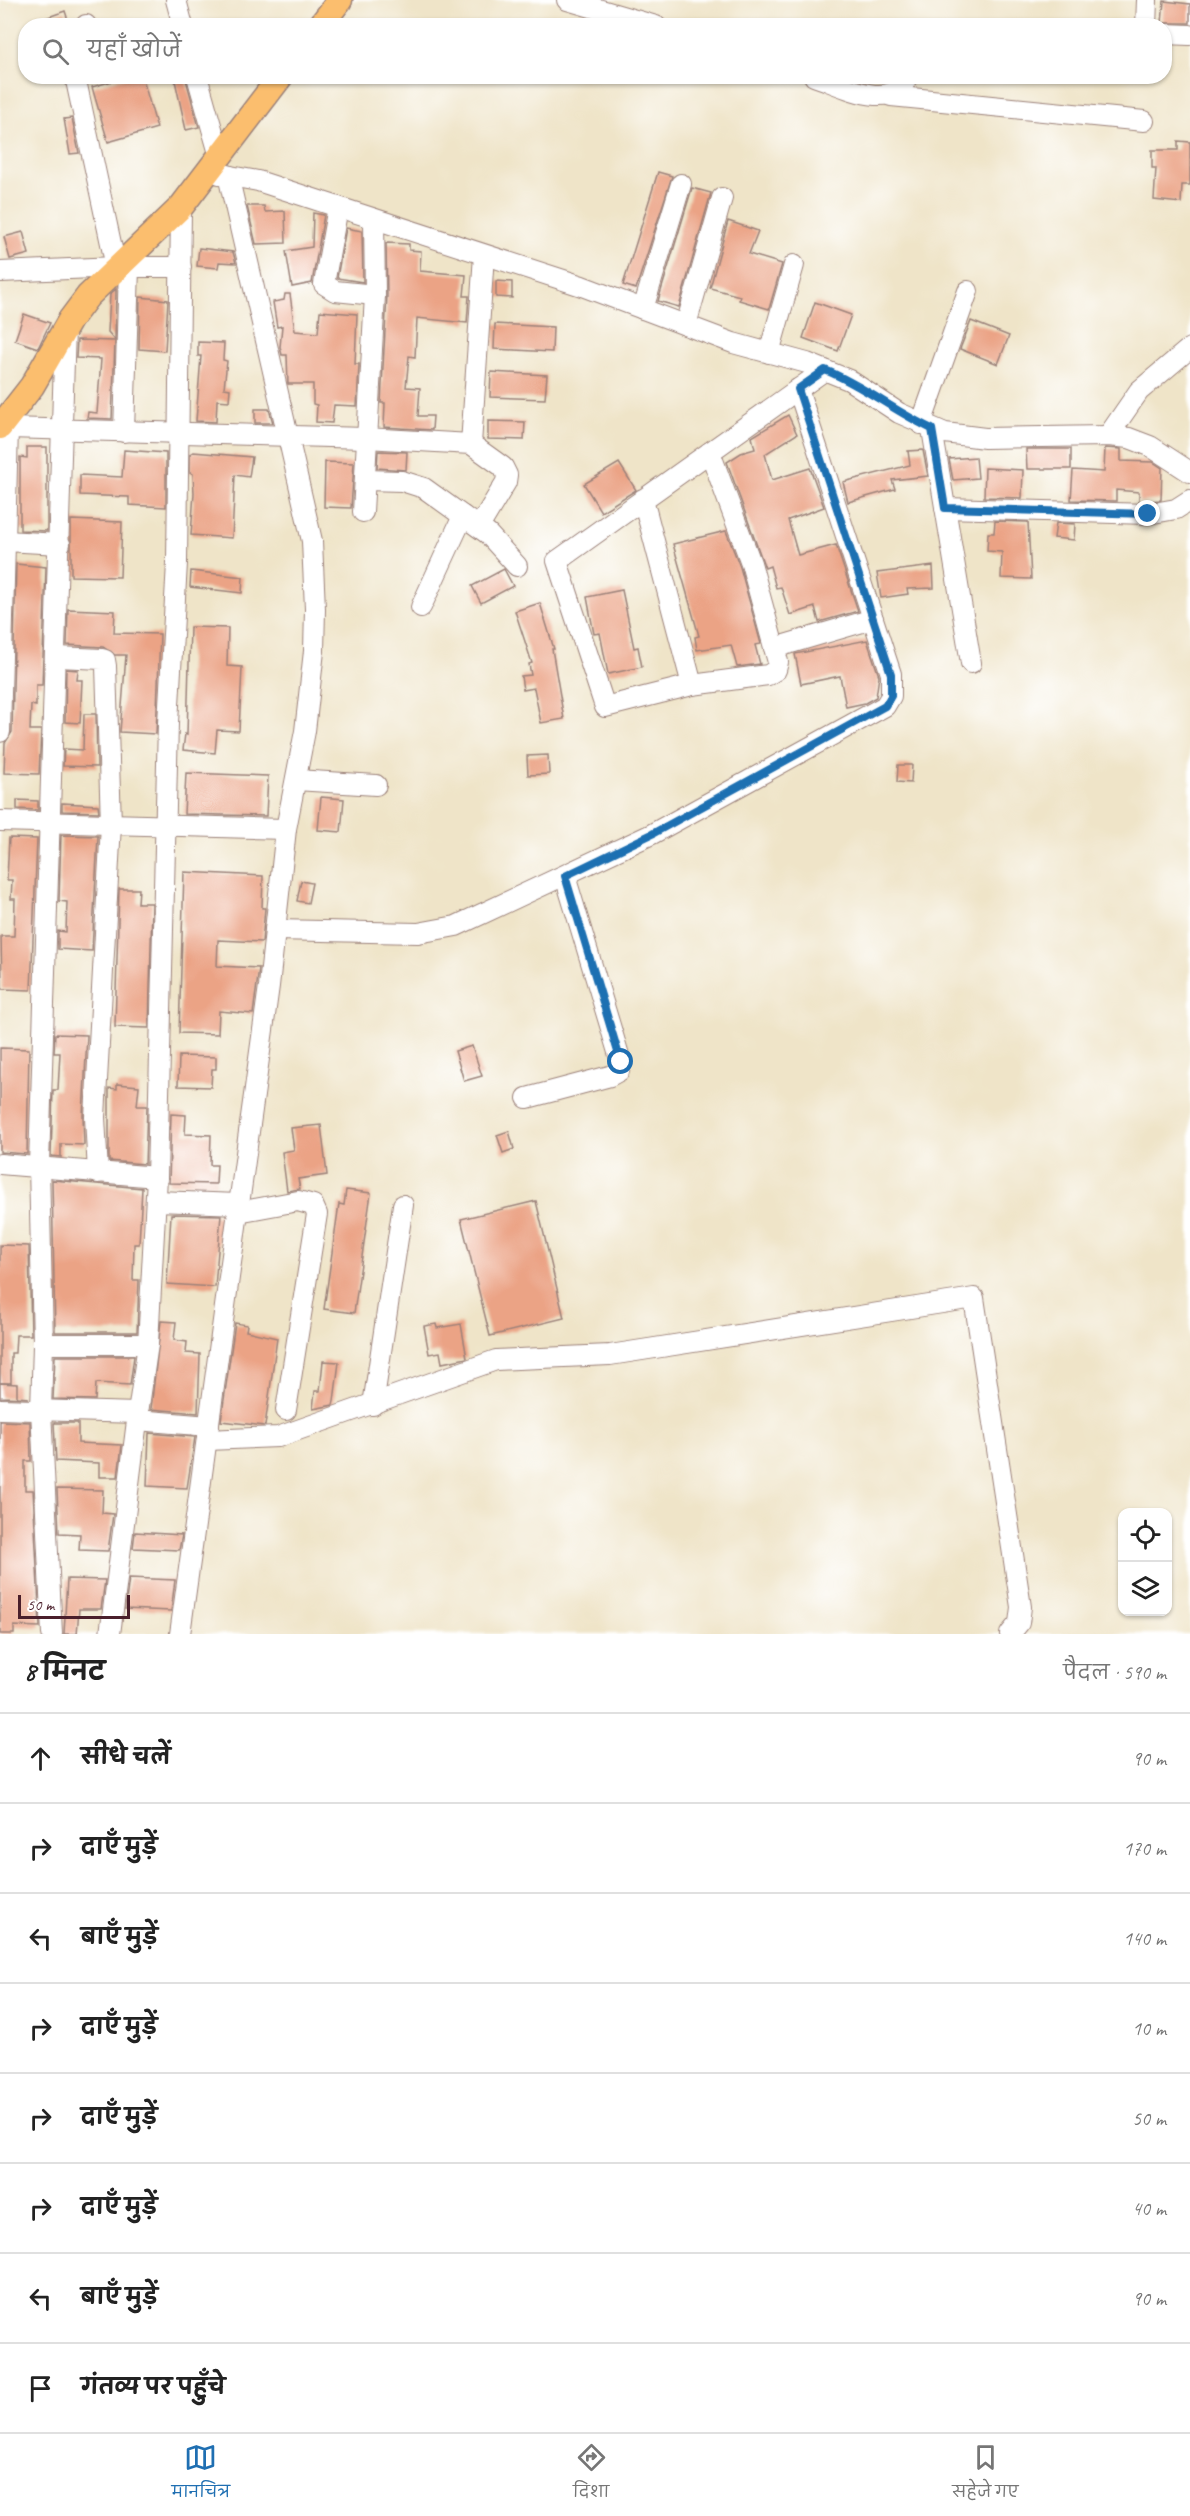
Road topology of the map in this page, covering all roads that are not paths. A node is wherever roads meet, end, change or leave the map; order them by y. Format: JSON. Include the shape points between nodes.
{"nodes":[{"id":1,"x":176,"y":0,"type":"edge"},
{"id":2,"x":340,"y":0,"type":"edge"},
{"id":3,"x":567,"y":0,"type":"edge"},
{"id":4,"x":1147,"y":0,"type":"edge"},
{"id":5,"x":181,"y":18,"type":"edge"},
{"id":6,"x":326,"y":18,"type":"edge"},
{"id":7,"x":629,"y":18,"type":"edge"},
{"id":8,"x":1146,"y":18,"type":"edge"},
{"id":9,"x":1172,"y":34,"type":"edge"},
{"id":10,"x":1190,"y":35,"type":"edge"},
{"id":11,"x":77,"y":84,"type":"edge"},
{"id":12,"x":200,"y":84,"type":"edge"},
{"id":13,"x":276,"y":84,"type":"edge"},
{"id":14,"x":839,"y":84,"type":"edge"},
{"id":15,"x":905,"y":84,"type":"edge"},
{"id":16,"x":891,"y":96,"type":"junction"},
{"id":17,"x":1144,"y":121,"type":"dead end"},
{"id":18,"x":218,"y":169,"type":"junction"},
{"id":19,"x":681,"y":184,"type":"dead end"},
{"id":20,"x":722,"y":198,"type":"dead end"},
{"id":21,"x":181,"y":207,"type":"junction"},
{"id":22,"x":338,"y":207,"type":"junction"},
{"id":23,"x":374,"y":219,"type":"junction"},
{"id":24,"x":484,"y":255,"type":"junction"},
{"id":25,"x":794,"y":265,"type":"dead end"},
{"id":26,"x":122,"y":267,"type":"junction"},
{"id":27,"x":181,"y":267,"type":"junction"},
{"id":28,"x":0,"y":272,"type":"edge"},
{"id":29,"x":968,"y":291,"type":"dead end"},
{"id":30,"x":375,"y":295,"type":"junction"},
{"id":31,"x":642,"y":309,"type":"junction"},
{"id":32,"x":686,"y":325,"type":"junction"},
{"id":33,"x":65,"y":328,"type":"junction"},
{"id":34,"x":1190,"y":348,"type":"edge"},
{"id":35,"x":769,"y":353,"type":"junction"},
{"id":36,"x":825,"y":370,"type":"junction"},
{"id":37,"x":798,"y":389,"type":"junction"},
{"id":38,"x":4,"y":426,"type":"edge"},
{"id":39,"x":927,"y":427,"type":"junction"},
{"id":40,"x":60,"y":430,"type":"junction"},
{"id":41,"x":124,"y":432,"type":"junction"},
{"id":42,"x":180,"y":435,"type":"junction"},
{"id":43,"x":1108,"y":436,"type":"junction"},
{"id":44,"x":289,"y":438,"type":"junction"},
{"id":45,"x":366,"y":438,"type":"junction"},
{"id":46,"x":471,"y":444,"type":"junction"},
{"id":47,"x":710,"y":452,"type":"junction"},
{"id":48,"x":1190,"y":472,"type":"edge"},
{"id":49,"x":365,"y":480,"type":"junction"},
{"id":50,"x":643,"y":499,"type":"junction"},
{"id":51,"x":1190,"y":500,"type":"edge"},
{"id":52,"x":945,"y":508,"type":"junction"},
{"id":53,"x":363,"y":512,"type":"dead end"},
{"id":54,"x":471,"y":521,"type":"junction"},
{"id":55,"x":5,"y":541,"type":"junction"},
{"id":56,"x":60,"y":544,"type":"junction"},
{"id":57,"x":517,"y":566,"type":"dead end"},
{"id":58,"x":421,"y":607,"type":"dead end"},
{"id":59,"x":873,"y":619,"type":"junction"},
{"id":60,"x":774,"y":648,"type":"junction"},
{"id":61,"x":57,"y":657,"type":"junction"},
{"id":62,"x":971,"y":663,"type":"dead end"},
{"id":63,"x":692,"y":685,"type":"junction"},
{"id":64,"x":0,"y":732,"type":"edge"},
{"id":65,"x":296,"y":780,"type":"junction"},
{"id":66,"x":376,"y":784,"type":"dead end"},
{"id":67,"x":0,"y":821,"type":"edge"},
{"id":68,"x":49,"y":823,"type":"junction"},
{"id":69,"x":111,"y":824,"type":"junction"},
{"id":70,"x":166,"y":826,"type":"junction"},
{"id":71,"x":286,"y":830,"type":"junction"},
{"id":72,"x":565,"y":876,"type":"junction"},
{"id":73,"x":275,"y":930,"type":"junction"},
{"id":74,"x":527,"y":1098,"type":"dead end"},
{"id":75,"x":0,"y":1164,"type":"edge"},
{"id":76,"x":39,"y":1165,"type":"junction"},
{"id":77,"x":98,"y":1173,"type":"junction"},
{"id":78,"x":158,"y":1177,"type":"junction"},
{"id":79,"x":156,"y":1201,"type":"junction"},
{"id":80,"x":403,"y":1205,"type":"dead end"},
{"id":81,"x":239,"y":1208,"type":"junction"},
{"id":82,"x":43,"y":1344,"type":"junction"},
{"id":83,"x":148,"y":1344,"type":"junction"},
{"id":84,"x":373,"y":1405,"type":"junction"},
{"id":85,"x":0,"y":1409,"type":"edge"},
{"id":86,"x":41,"y":1410,"type":"junction"},
{"id":87,"x":286,"y":1410,"type":"dead end"},
{"id":88,"x":137,"y":1416,"type":"junction"},
{"id":89,"x":208,"y":1433,"type":"junction"},
{"id":90,"x":52,"y":1634,"type":"edge"},
{"id":91,"x":110,"y":1634,"type":"edge"},
{"id":92,"x":180,"y":1634,"type":"edge"},
{"id":93,"x":1010,"y":1634,"type":"edge"}],
"edges":[{"from":1,"to":5,"type":"street"},
{"from":2,"to":6,"type":"main road"},
{"from":3,"to":7,"type":"street"},
{"from":4,"to":8,"type":"street"},
{"from":9,"to":10,"type":"street"},
{"from":11,"to":26,"type":"street"},
{"from":12,"to":18,"type":"street"},
{"from":13,"to":18,"type":"main road"},
{"from":14,"to":16,"type":"street","via":[[876,96]]},
{"from":15,"to":16,"type":"street"},
{"from":16,"to":17,"type":"street"},
{"from":18,"to":21,"type":"main road"},
{"from":18,"to":22,"type":"street"},
{"from":18,"to":44,"type":"street"},
{"from":19,"to":31,"type":"street"},
{"from":20,"to":32,"type":"street"},
{"from":21,"to":26,"type":"main road"},
{"from":21,"to":27,"type":"street"},
{"from":22,"to":23,"type":"street"},
{"from":22,"to":30,"type":"street","via":[[324,284],[335,291]]},
{"from":23,"to":24,"type":"street"},
{"from":23,"to":30,"type":"street"},
{"from":24,"to":31,"type":"street"},
{"from":24,"to":46,"type":"street"},
{"from":25,"to":35,"type":"street"},
{"from":26,"to":27,"type":"street"},
{"from":26,"to":28,"type":"street"},
{"from":26,"to":33,"type":"main road","via":[[88,296]]},
{"from":26,"to":41,"type":"street"},
{"from":27,"to":42,"type":"street"},
{"from":29,"to":39,"type":"street"},
{"from":30,"to":45,"type":"street"},
{"from":31,"to":32,"type":"street"},
{"from":32,"to":35,"type":"street"},
{"from":33,"to":38,"type":"main road"},
{"from":33,"to":40,"type":"street"},
{"from":34,"to":43,"type":"street","via":[[1139,391]]},
{"from":35,"to":36,"type":"street"},
{"from":36,"to":37,"type":"street"},
{"from":36,"to":39,"type":"street"},
{"from":37,"to":47,"type":"street"},
{"from":37,"to":59,"type":"street"},
{"from":38,"to":40,"type":"street"},
{"from":38,"to":55,"type":"street"},
{"from":39,"to":43,"type":"street","via":[[985,438]]},
{"from":39,"to":52,"type":"street"},
{"from":40,"to":41,"type":"street"},
{"from":40,"to":56,"type":"street"},
{"from":41,"to":42,"type":"street"},
{"from":42,"to":44,"type":"street"},
{"from":42,"to":70,"type":"street"},
{"from":43,"to":48,"type":"street","via":[[1150,446]]},
{"from":44,"to":45,"type":"street"},
{"from":44,"to":65,"type":"street","via":[[312,541],[315,609],[310,694]]},
{"from":45,"to":46,"type":"street"},
{"from":45,"to":49,"type":"street"},
{"from":46,"to":54,"type":"street","via":[[507,474],[506,482]]},
{"from":47,"to":50,"type":"street"},
{"from":47,"to":60,"type":"street","via":[[751,563]]},
{"from":49,"to":53,"type":"street"},
{"from":49,"to":54,"type":"street","via":[[413,483]]},
{"from":50,"to":63,"type":"street"},
{"from":50,"to":63,"type":"street","via":[[557,561],[605,706]]},
{"from":51,"to":52,"type":"street","via":[[1176,509],[1148,514]]},
{"from":52,"to":62,"type":"street"},
{"from":54,"to":57,"type":"street"},
{"from":54,"to":58,"type":"street"},
{"from":55,"to":56,"type":"street"},
{"from":55,"to":64,"type":"street"},
{"from":56,"to":61,"type":"street"},
{"from":59,"to":60,"type":"street"},
{"from":59,"to":72,"type":"street","via":[[891,674],[891,696],[885,706],[652,834]]},
{"from":60,"to":63,"type":"street","via":[[778,662],[776,670],[768,675]]},
{"from":61,"to":68,"type":"street"},
{"from":61,"to":69,"type":"street","via":[[105,660]]},
{"from":65,"to":66,"type":"street"},
{"from":65,"to":71,"type":"street"},
{"from":67,"to":68,"type":"street"},
{"from":68,"to":69,"type":"street"},
{"from":68,"to":76,"type":"street"},
{"from":69,"to":70,"type":"street"},
{"from":69,"to":77,"type":"street","via":[[95,1118]]},
{"from":70,"to":71,"type":"street"},
{"from":70,"to":78,"type":"street"},
{"from":71,"to":73,"type":"street"},
{"from":72,"to":73,"type":"street","via":[[456,926],[436,931]]},
{"from":72,"to":74,"type":"street","via":[[621,1062],[619,1071],[610,1076]]},
{"from":73,"to":81,"type":"street"},
{"from":75,"to":76,"type":"street"},
{"from":76,"to":77,"type":"street"},
{"from":76,"to":82,"type":"street"},
{"from":77,"to":78,"type":"street"},
{"from":78,"to":79,"type":"street"},
{"from":79,"to":81,"type":"street"},
{"from":79,"to":83,"type":"street"},
{"from":80,"to":84,"type":"street"},
{"from":81,"to":87,"type":"street","via":[[298,1201],[314,1205],[317,1214]]},
{"from":81,"to":89,"type":"street"},
{"from":82,"to":83,"type":"street"},
{"from":82,"to":86,"type":"street"},
{"from":83,"to":88,"type":"street"},
{"from":84,"to":89,"type":"street","via":[[278,1437]]},
{"from":84,"to":93,"type":"street","via":[[496,1360],[610,1355],[974,1298],[1021,1606],[1019,1623]]},
{"from":85,"to":86,"type":"street"},
{"from":86,"to":88,"type":"street"},
{"from":86,"to":90,"type":"street"},
{"from":88,"to":89,"type":"street"},
{"from":88,"to":91,"type":"street"},
{"from":89,"to":92,"type":"street"}]}
